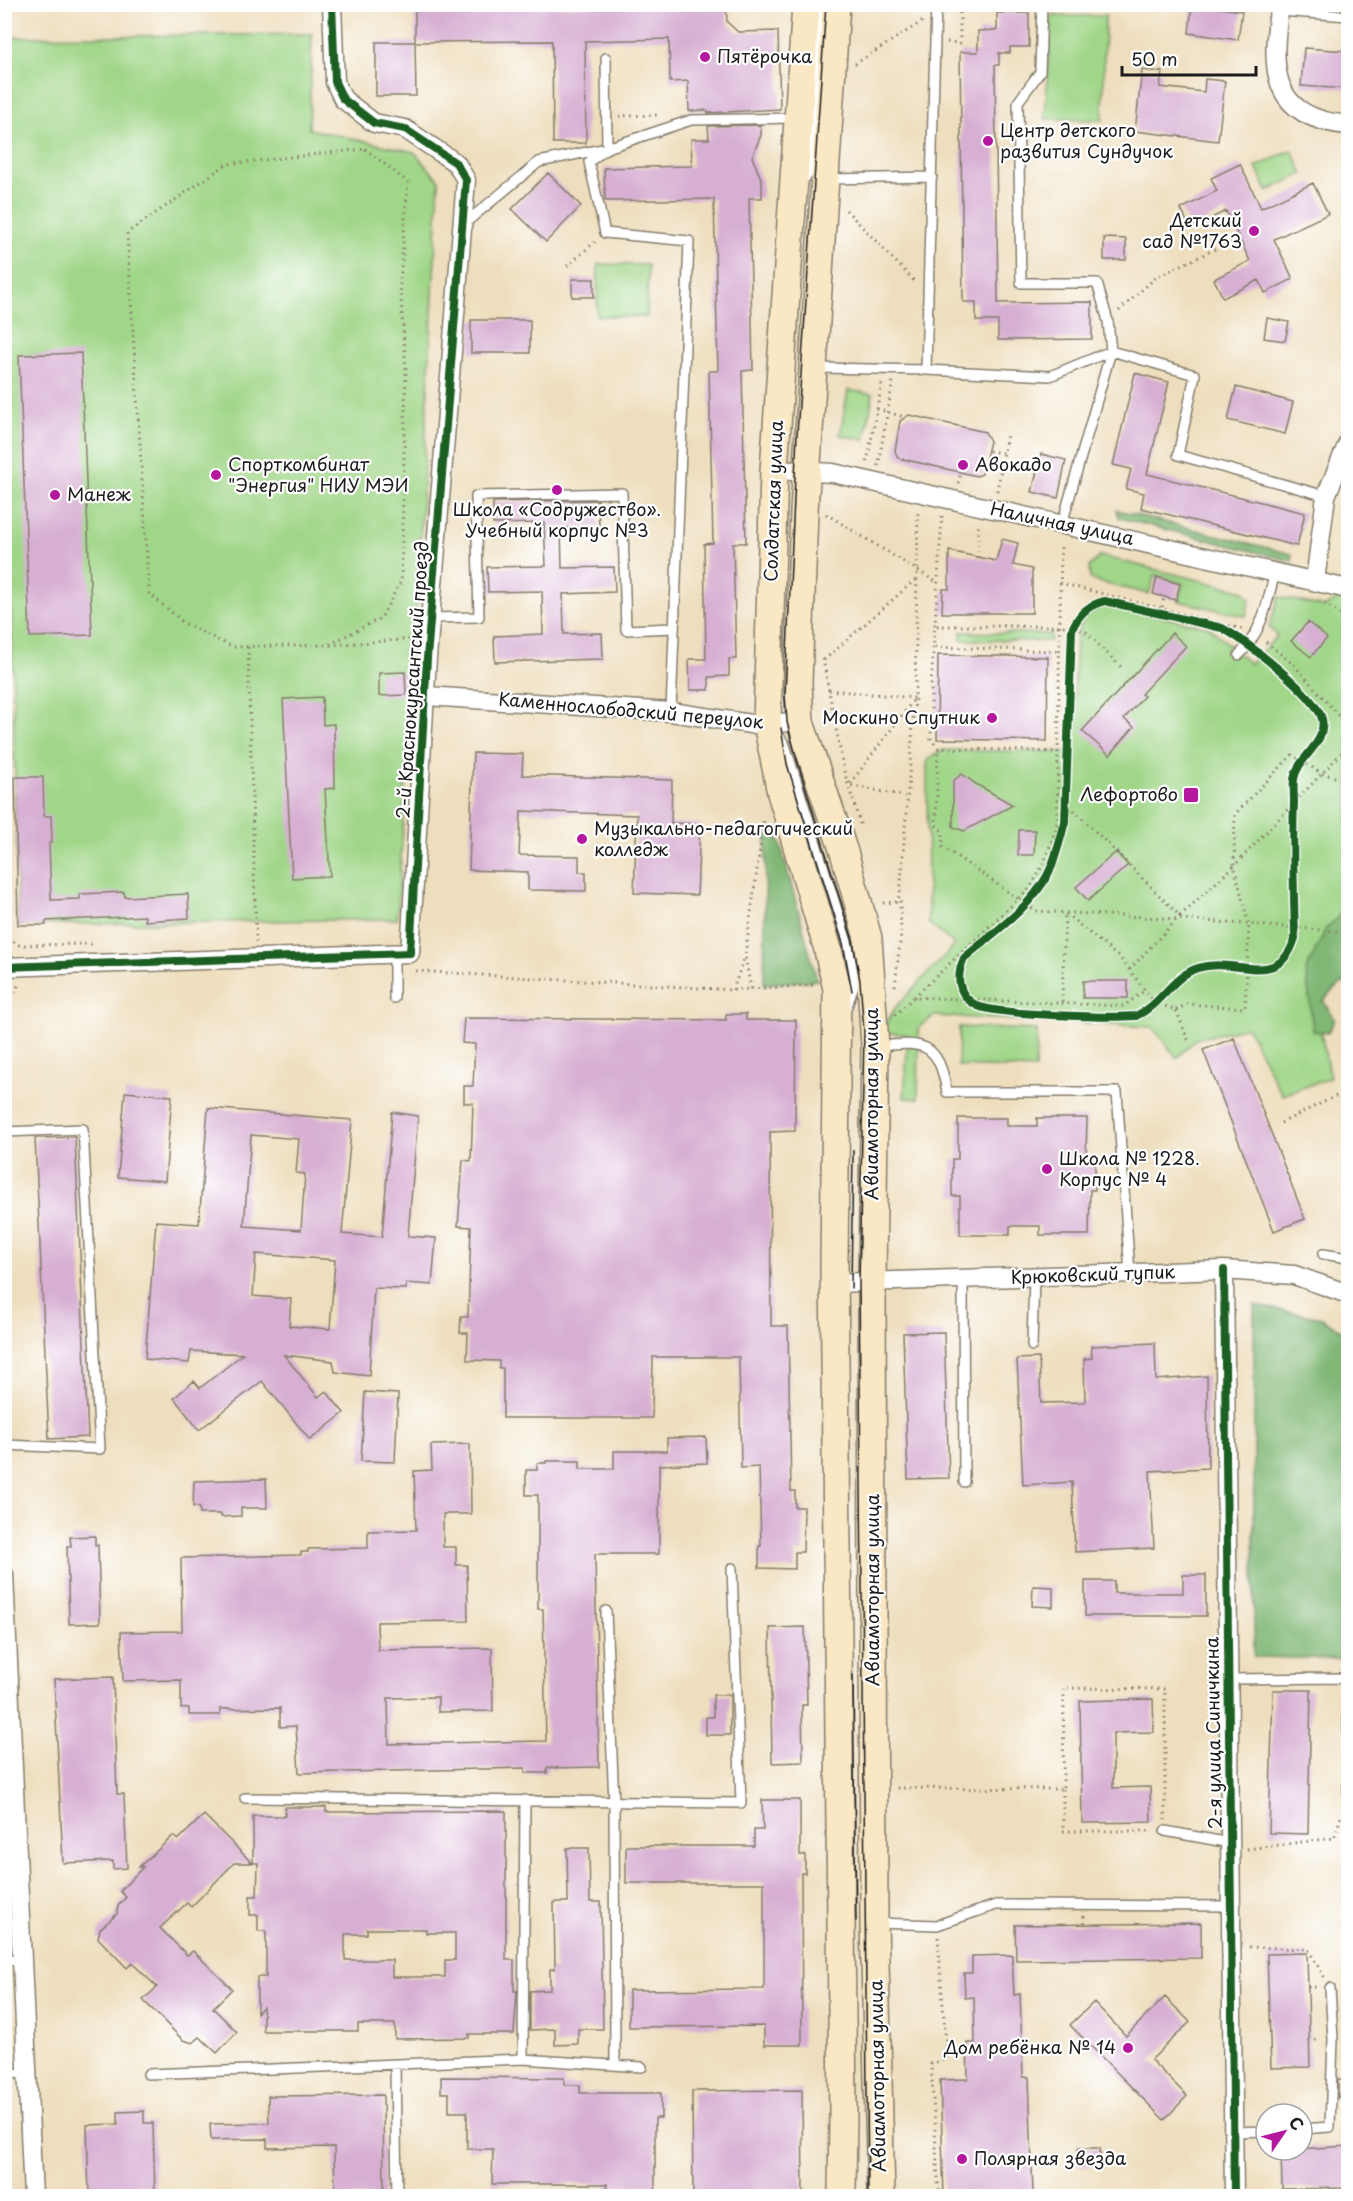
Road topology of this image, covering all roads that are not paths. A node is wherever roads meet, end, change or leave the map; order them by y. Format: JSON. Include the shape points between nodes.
{"nodes":[{"id":1,"x":332,"y":4,"type":"edge"},
{"id":2,"x":806,"y":4,"type":"edge"},
{"id":3,"x":821,"y":4,"type":"edge"},
{"id":4,"x":836,"y":4,"type":"edge"},
{"id":5,"x":1042,"y":4,"type":"edge"},
{"id":6,"x":1280,"y":8,"type":"edge"},
{"id":7,"x":936,"y":9,"type":"edge"},
{"id":8,"x":1348,"y":16,"type":"edge"},
{"id":9,"x":606,"y":58,"type":"dead end"},
{"id":10,"x":798,"y":118,"type":"junction"},
{"id":11,"x":1348,"y":125,"type":"edge"},
{"id":12,"x":607,"y":148,"type":"junction"},
{"id":13,"x":932,"y":177,"type":"junction"},
{"id":14,"x":827,"y":179,"type":"junction"},
{"id":15,"x":792,"y":194,"type":"junction"},
{"id":16,"x":462,"y":226,"type":"junction"},
{"id":17,"x":1111,"y":351,"type":"junction"},
{"id":18,"x":814,"y":368,"type":"junction"},
{"id":19,"x":926,"y":370,"type":"junction"},
{"id":20,"x":1348,"y":443,"type":"edge"},
{"id":21,"x":774,"y":470,"type":"junction"},
{"id":22,"x":807,"y":471,"type":"junction"},
{"id":23,"x":1326,"y":496,"type":"junction"},
{"id":24,"x":1062,"y":524,"type":"junction"},
{"id":25,"x":1275,"y":572,"type":"junction"},
{"id":26,"x":1314,"y":581,"type":"junction"},
{"id":27,"x":1348,"y":589,"type":"edge"},
{"id":28,"x":430,"y":618,"type":"junction"},
{"id":29,"x":674,"y":628,"type":"junction"},
{"id":30,"x":1239,"y":655,"type":"dead end"},
{"id":31,"x":427,"y":696,"type":"junction"},
{"id":32,"x":671,"y":712,"type":"junction"},
{"id":33,"x":800,"y":722,"type":"junction"},
{"id":34,"x":767,"y":723,"type":"junction"},
{"id":35,"x":394,"y":954,"type":"junction"},
{"id":36,"x":4,"y":967,"type":"edge"},
{"id":37,"x":871,"y":983,"type":"joint"},
{"id":38,"x":827,"y":987,"type":"joint"},
{"id":39,"x":394,"y":998,"type":"dead end"},
{"id":40,"x":837,"y":1036,"type":"junction"},
{"id":41,"x":875,"y":1046,"type":"junction"},
{"id":42,"x":4,"y":1132,"type":"edge"},
{"id":43,"x":1323,"y":1254,"type":"dead end"},
{"id":44,"x":1348,"y":1258,"type":"edge"},
{"id":45,"x":1224,"y":1270,"type":"junction"},
{"id":46,"x":1130,"y":1273,"type":"junction"},
{"id":47,"x":1034,"y":1277,"type":"junction"},
{"id":48,"x":963,"y":1279,"type":"junction"},
{"id":49,"x":872,"y":1282,"type":"junction"},
{"id":50,"x":834,"y":1283,"type":"junction"},
{"id":51,"x":1348,"y":1294,"type":"edge"},
{"id":52,"x":1032,"y":1346,"type":"dead end"},
{"id":53,"x":4,"y":1445,"type":"edge"},
{"id":54,"x":964,"y":1482,"type":"dead end"},
{"id":55,"x":732,"y":1568,"type":"dead end"},
{"id":56,"x":4,"y":1575,"type":"edge"},
{"id":57,"x":606,"y":1611,"type":"dead end"},
{"id":58,"x":6,"y":1636,"type":"edge"},
{"id":59,"x":1229,"y":1678,"type":"junction"},
{"id":60,"x":1348,"y":1678,"type":"edge"},
{"id":61,"x":1348,"y":1796,"type":"edge"},
{"id":62,"x":245,"y":1798,"type":"dead end"},
{"id":63,"x":525,"y":1800,"type":"junction"},
{"id":64,"x":614,"y":1803,"type":"junction"},
{"id":65,"x":1165,"y":1832,"type":"road end"},
{"id":66,"x":1236,"y":1846,"type":"junction"},
{"id":67,"x":12,"y":1890,"type":"edge"},
{"id":68,"x":1231,"y":1906,"type":"junction"},
{"id":69,"x":874,"y":1923,"type":"junction"},
{"id":70,"x":14,"y":1960,"type":"edge"},
{"id":71,"x":1330,"y":1988,"type":"road end"},
{"id":72,"x":523,"y":2059,"type":"junction"},
{"id":73,"x":615,"y":2064,"type":"junction"},
{"id":74,"x":395,"y":2065,"type":"junction"},
{"id":75,"x":642,"y":2067,"type":"dead end"},
{"id":76,"x":27,"y":2073,"type":"junction"},
{"id":77,"x":4,"y":2074,"type":"edge"},
{"id":78,"x":148,"y":2074,"type":"dead end"},
{"id":79,"x":1314,"y":2128,"type":"edge"},
{"id":80,"x":1254,"y":2131,"type":"edge"},
{"id":81,"x":1233,"y":2132,"type":"junction"},
{"id":82,"x":33,"y":2196,"type":"edge"},
{"id":83,"x":397,"y":2196,"type":"edge"},
{"id":84,"x":842,"y":2196,"type":"edge"},
{"id":85,"x":881,"y":2196,"type":"edge"},
{"id":86,"x":1234,"y":2196,"type":"edge"}],
"edges":[{"from":1,"to":16,"type":"street","name":"2-й Краснокурсантский проезд","via":[[335,82],[343,99],[374,123],[405,129],[456,163],[466,180]]},
{"from":2,"to":10,"type":"main road","name":"Солдатская улица"},
{"from":3,"to":15,"type":"lane","via":[[811,170]]},
{"from":4,"to":14,"type":"main road","name":"Солдатская улица"},
{"from":5,"to":17,"type":"lane","via":[[1040,72],[1018,102],[1021,282],[1096,283],[1108,321]]},
{"from":6,"to":8,"type":"lane"},
{"from":6,"to":11,"type":"street","via":[[1275,67],[1282,95],[1303,114],[1331,124]]},
{"from":7,"to":13,"type":"lane"},
{"from":9,"to":12,"type":"lane"},
{"from":10,"to":12,"type":"lane","via":[[691,120]]},
{"from":10,"to":15,"type":"main road","name":"Солдатская улица"},
{"from":12,"to":16,"type":"lane","via":[[539,162]]},
{"from":12,"to":29,"type":"lane","via":[[589,162],[605,232],[689,241]]},
{"from":13,"to":14,"type":"lane"},
{"from":13,"to":19,"type":"lane"},
{"from":14,"to":18,"type":"main road","name":"Солдатская улица"},
{"from":15,"to":21,"type":"main road","name":"Солдатская улица"},
{"from":16,"to":28,"type":"street","name":"2-й Краснокурсантский проезд"},
{"from":17,"to":19,"type":"lane","via":[[1050,376]]},
{"from":17,"to":23,"type":"lane","via":[[1195,375],[1178,455]]},
{"from":17,"to":24,"type":"lane"},
{"from":18,"to":19,"type":"lane"},
{"from":18,"to":22,"type":"main road","name":"Солдатская улица"},
{"from":20,"to":23,"type":"street"},
{"from":21,"to":22,"type":"street","name":"Наличная улица"},
{"from":21,"to":34,"type":"main road","name":"Солдатская улица"},
{"from":22,"to":24,"type":"street","name":"Наличная улица","via":[[833,473]]},
{"from":22,"to":33,"type":"main road","name":"Солдатская улица","via":[[798,683]]},
{"from":23,"to":26,"type":"street"},
{"from":24,"to":25,"type":"street","name":"Наличная улица"},
{"from":25,"to":26,"type":"street","name":"Наличная улица"},
{"from":25,"to":30,"type":"lane","via":[[1266,612],[1249,645]]},
{"from":26,"to":27,"type":"street","name":"Наличная улица"},
{"from":28,"to":29,"type":"lane","via":[[479,616],[476,496],[622,493],[626,630]]},
{"from":28,"to":31,"type":"street","name":"2-й Краснокурсантский проезд"},
{"from":29,"to":32,"type":"lane"},
{"from":31,"to":32,"type":"street","name":"Каменнослободский переулок"},
{"from":31,"to":35,"type":"street","name":"2-й Краснокурсантский проезд","via":[[410,953]]},
{"from":32,"to":34,"type":"street","name":"Каменнослободский переулок"},
{"from":33,"to":34,"type":"street","name":"Каменнослободский переулок"},
{"from":33,"to":37,"type":"main road","name":"Солдатская улица","via":[[868,938]]},
{"from":34,"to":38,"type":"main road","name":"Солдатская улица","via":[[781,793],[824,935]]},
{"from":34,"to":40,"type":"lane","via":[[785,745],[847,942],[855,982]]},
{"from":35,"to":36,"type":"street"},
{"from":35,"to":39,"type":"lane"},
{"from":37,"to":41,"type":"main road","name":"Авиамоторная улица"},
{"from":38,"to":40,"type":"main road","name":"Авиамоторная улица"},
{"from":40,"to":50,"type":"main road","name":"Авиамоторная улица"},
{"from":41,"to":46,"type":"lane","via":[[914,1042],[926,1047],[943,1071],[947,1092],[1117,1092]]},
{"from":41,"to":49,"type":"main road","name":"Авиамоторная улица"},
{"from":42,"to":53,"type":"lane","via":[[83,1129],[100,1449]]},
{"from":43,"to":44,"type":"lane"},
{"from":45,"to":46,"type":"street","name":"Крюковский тупик"},
{"from":45,"to":51,"type":"street","name":"Крюковский тупик","via":[[1294,1275]]},
{"from":45,"to":59,"type":"street","name":"2-я улица Синичкина"},
{"from":46,"to":47,"type":"street","name":"Крюковский тупик"},
{"from":47,"to":48,"type":"street","name":"Крюковский тупик"},
{"from":47,"to":52,"type":"lane"},
{"from":48,"to":49,"type":"street","name":"Крюковский тупик"},
{"from":48,"to":54,"type":"lane"},
{"from":49,"to":50,"type":"street","name":"Крюковский тупик"},
{"from":49,"to":69,"type":"main road","name":"Авиамоторная улица"},
{"from":50,"to":84,"type":"main road","name":"Авиамоторная улица"},
{"from":55,"to":64,"type":"lane","via":[[741,1803]]},
{"from":56,"to":58,"type":"street"},
{"from":57,"to":64,"type":"lane"},
{"from":58,"to":67,"type":"street"},
{"from":59,"to":60,"type":"lane"},
{"from":59,"to":66,"type":"street","name":"2-я улица Синичкина"},
{"from":60,"to":61,"type":"lane"},
{"from":62,"to":63,"type":"lane"},
{"from":63,"to":64,"type":"lane"},
{"from":63,"to":72,"type":"lane"},
{"from":64,"to":73,"type":"lane"},
{"from":65,"to":66,"type":"lane"},
{"from":66,"to":68,"type":"street","name":"2-я улица Синичкина"},
{"from":67,"to":70,"type":"street"},
{"from":68,"to":69,"type":"lane","via":[[996,1905],[937,1925]]},
{"from":68,"to":81,"type":"street","name":"2-я улица Синичкина"},
{"from":69,"to":85,"type":"main road","name":"Авиамоторная улица"},
{"from":70,"to":76,"type":"street"},
{"from":71,"to":79,"type":"lane","via":[[1330,2127]]},
{"from":72,"to":73,"type":"lane"},
{"from":72,"to":74,"type":"lane"},
{"from":73,"to":75,"type":"lane"},
{"from":74,"to":78,"type":"lane"},
{"from":74,"to":83,"type":"lane"},
{"from":76,"to":77,"type":"lane"},
{"from":76,"to":82,"type":"street"},
{"from":80,"to":81,"type":"lane"},
{"from":81,"to":86,"type":"street","name":"2-я улица Синичкина"}]}
